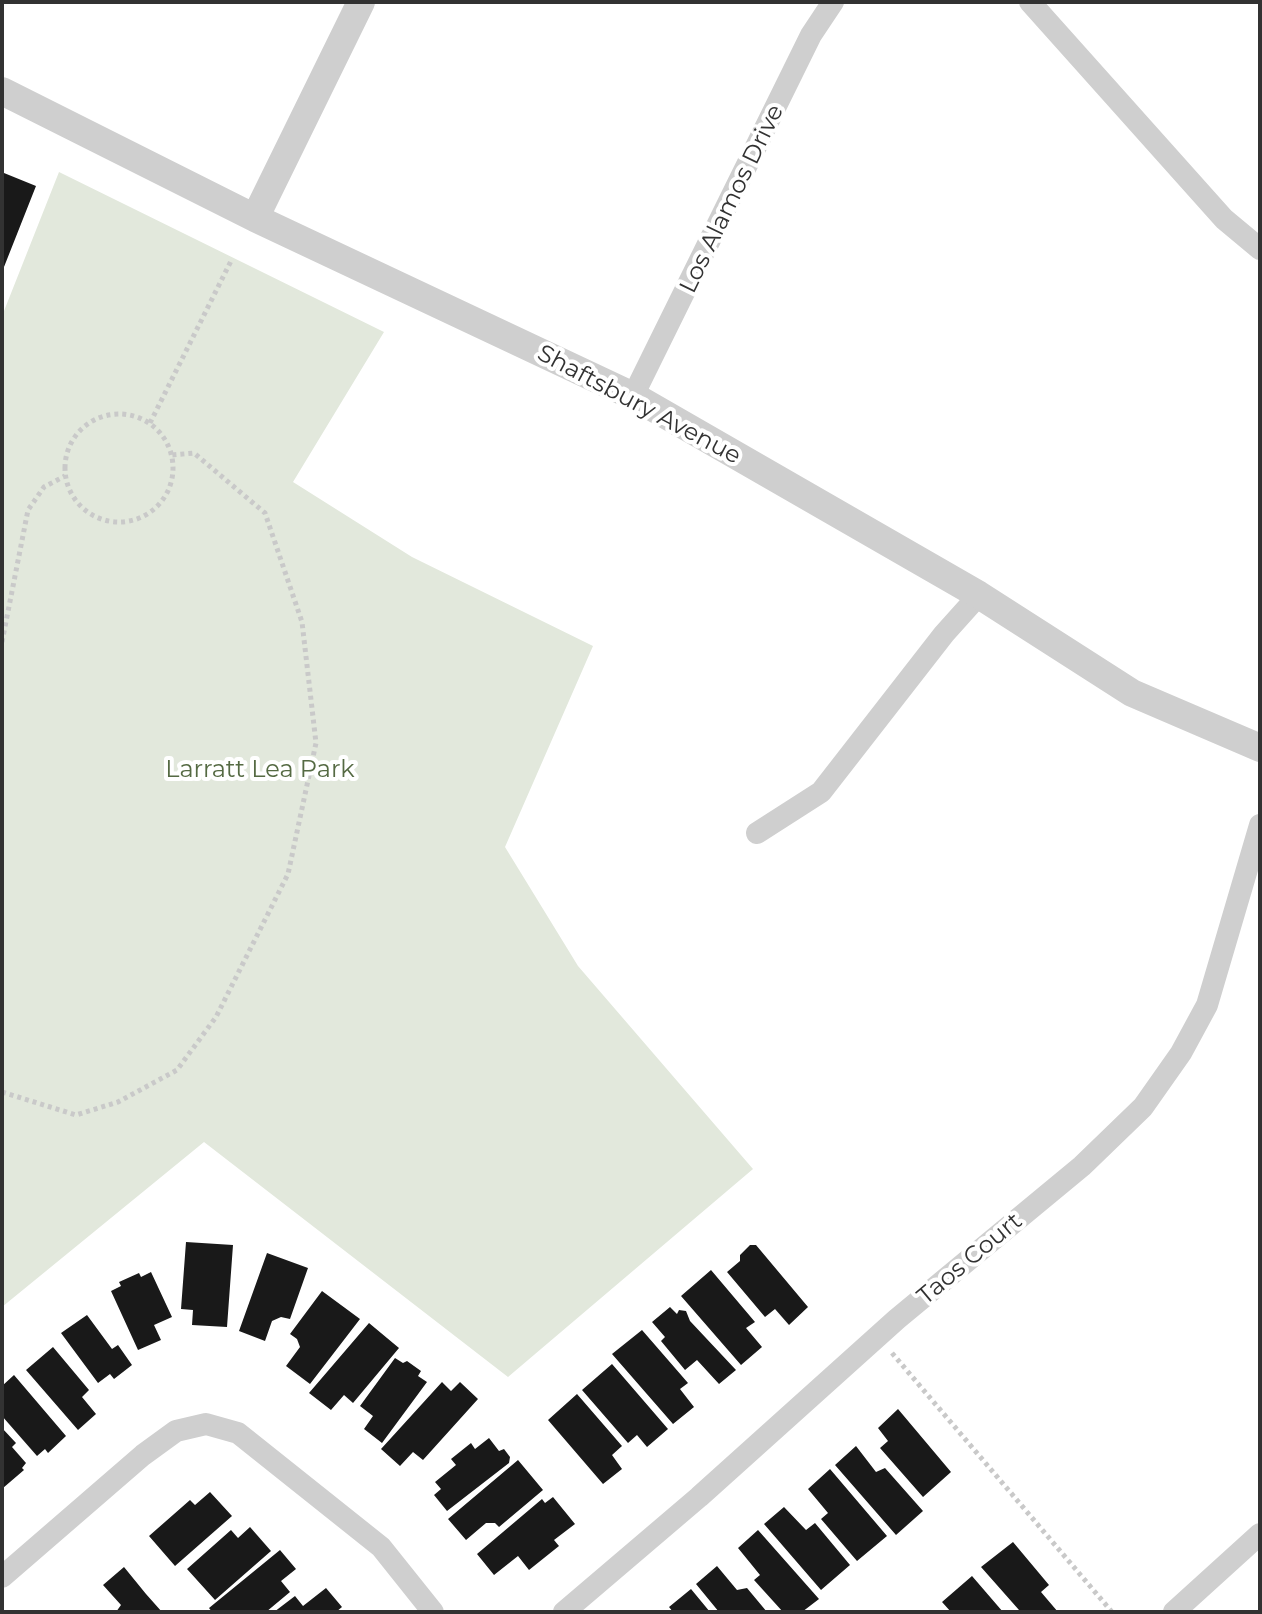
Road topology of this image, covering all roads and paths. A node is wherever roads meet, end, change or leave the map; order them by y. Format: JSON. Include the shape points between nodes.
{"nodes":[{"id":1,"x":361,"y":2,"type":"edge"},
{"id":2,"x":833,"y":2,"type":"edge"},
{"id":3,"x":1030,"y":2,"type":"edge"},
{"id":4,"x":2,"y":91,"type":"edge"},
{"id":5,"x":255,"y":218,"type":"junction"},
{"id":6,"x":1260,"y":249,"type":"edge"},
{"id":7,"x":232,"y":259,"type":"dead end"},
{"id":8,"x":633,"y":396,"type":"junction"},
{"id":9,"x":150,"y":423,"type":"junction"},
{"id":10,"x":172,"y":455,"type":"junction"},
{"id":11,"x":65,"y":476,"type":"junction"},
{"id":12,"x":979,"y":595,"type":"junction"},
{"id":13,"x":2,"y":642,"type":"edge"},
{"id":14,"x":1260,"y":748,"type":"edge"},
{"id":15,"x":1260,"y":825,"type":"edge"},
{"id":16,"x":757,"y":833,"type":"dead end"},
{"id":17,"x":2,"y":1092,"type":"edge"},
{"id":18,"x":879,"y":1337,"type":"junction"},
{"id":19,"x":1260,"y":1534,"type":"edge"},
{"id":20,"x":2,"y":1577,"type":"edge"},
{"id":21,"x":433,"y":1612,"type":"edge"},
{"id":22,"x":564,"y":1612,"type":"edge"},
{"id":23,"x":1112,"y":1612,"type":"edge"},
{"id":24,"x":1174,"y":1612,"type":"edge"}],
"edges":[{"from":1,"to":5,"type":"street"},
{"from":2,"to":8,"type":"street","name":"Los Alamos Drive","via":[[811,35]]},
{"from":3,"to":6,"type":"street","via":[[1224,219]]},
{"from":4,"to":5,"type":"street","name":"Shaftsbury Avenue"},
{"from":5,"to":8,"type":"street","name":"Shaftsbury Avenue"},
{"from":7,"to":9,"type":"path"},
{"from":8,"to":12,"type":"street","name":"Shaftsbury Avenue"},
{"from":9,"to":10,"type":"path"},
{"from":9,"to":11,"type":"path","via":[[115,413],[83,427],[72,441]]},
{"from":10,"to":11,"type":"path","via":[[169,489],[146,515],[129,521],[112,521],[81,507]]},
{"from":10,"to":17,"type":"path","via":[[194,453],[265,513],[302,622],[316,743],[288,874],[216,1017],[177,1070],[118,1102],[76,1115]]},
{"from":11,"to":13,"type":"path","via":[[44,487],[28,510]]},
{"from":12,"to":14,"type":"street","name":"Shaftsbury Avenue","via":[[1132,693]]},
{"from":12,"to":16,"type":"street","via":[[821,792]]},
{"from":15,"to":18,"type":"street","name":"Taos Court","via":[[1207,1005],[1143,1107],[1082,1166]]},
{"from":18,"to":22,"type":"street","name":"Taos Court"},
{"from":18,"to":23,"type":"path"},
{"from":19,"to":24,"type":"street"},
{"from":20,"to":21,"type":"street","via":[[143,1455],[176,1431],[206,1424],[238,1433],[381,1547]]}]}
